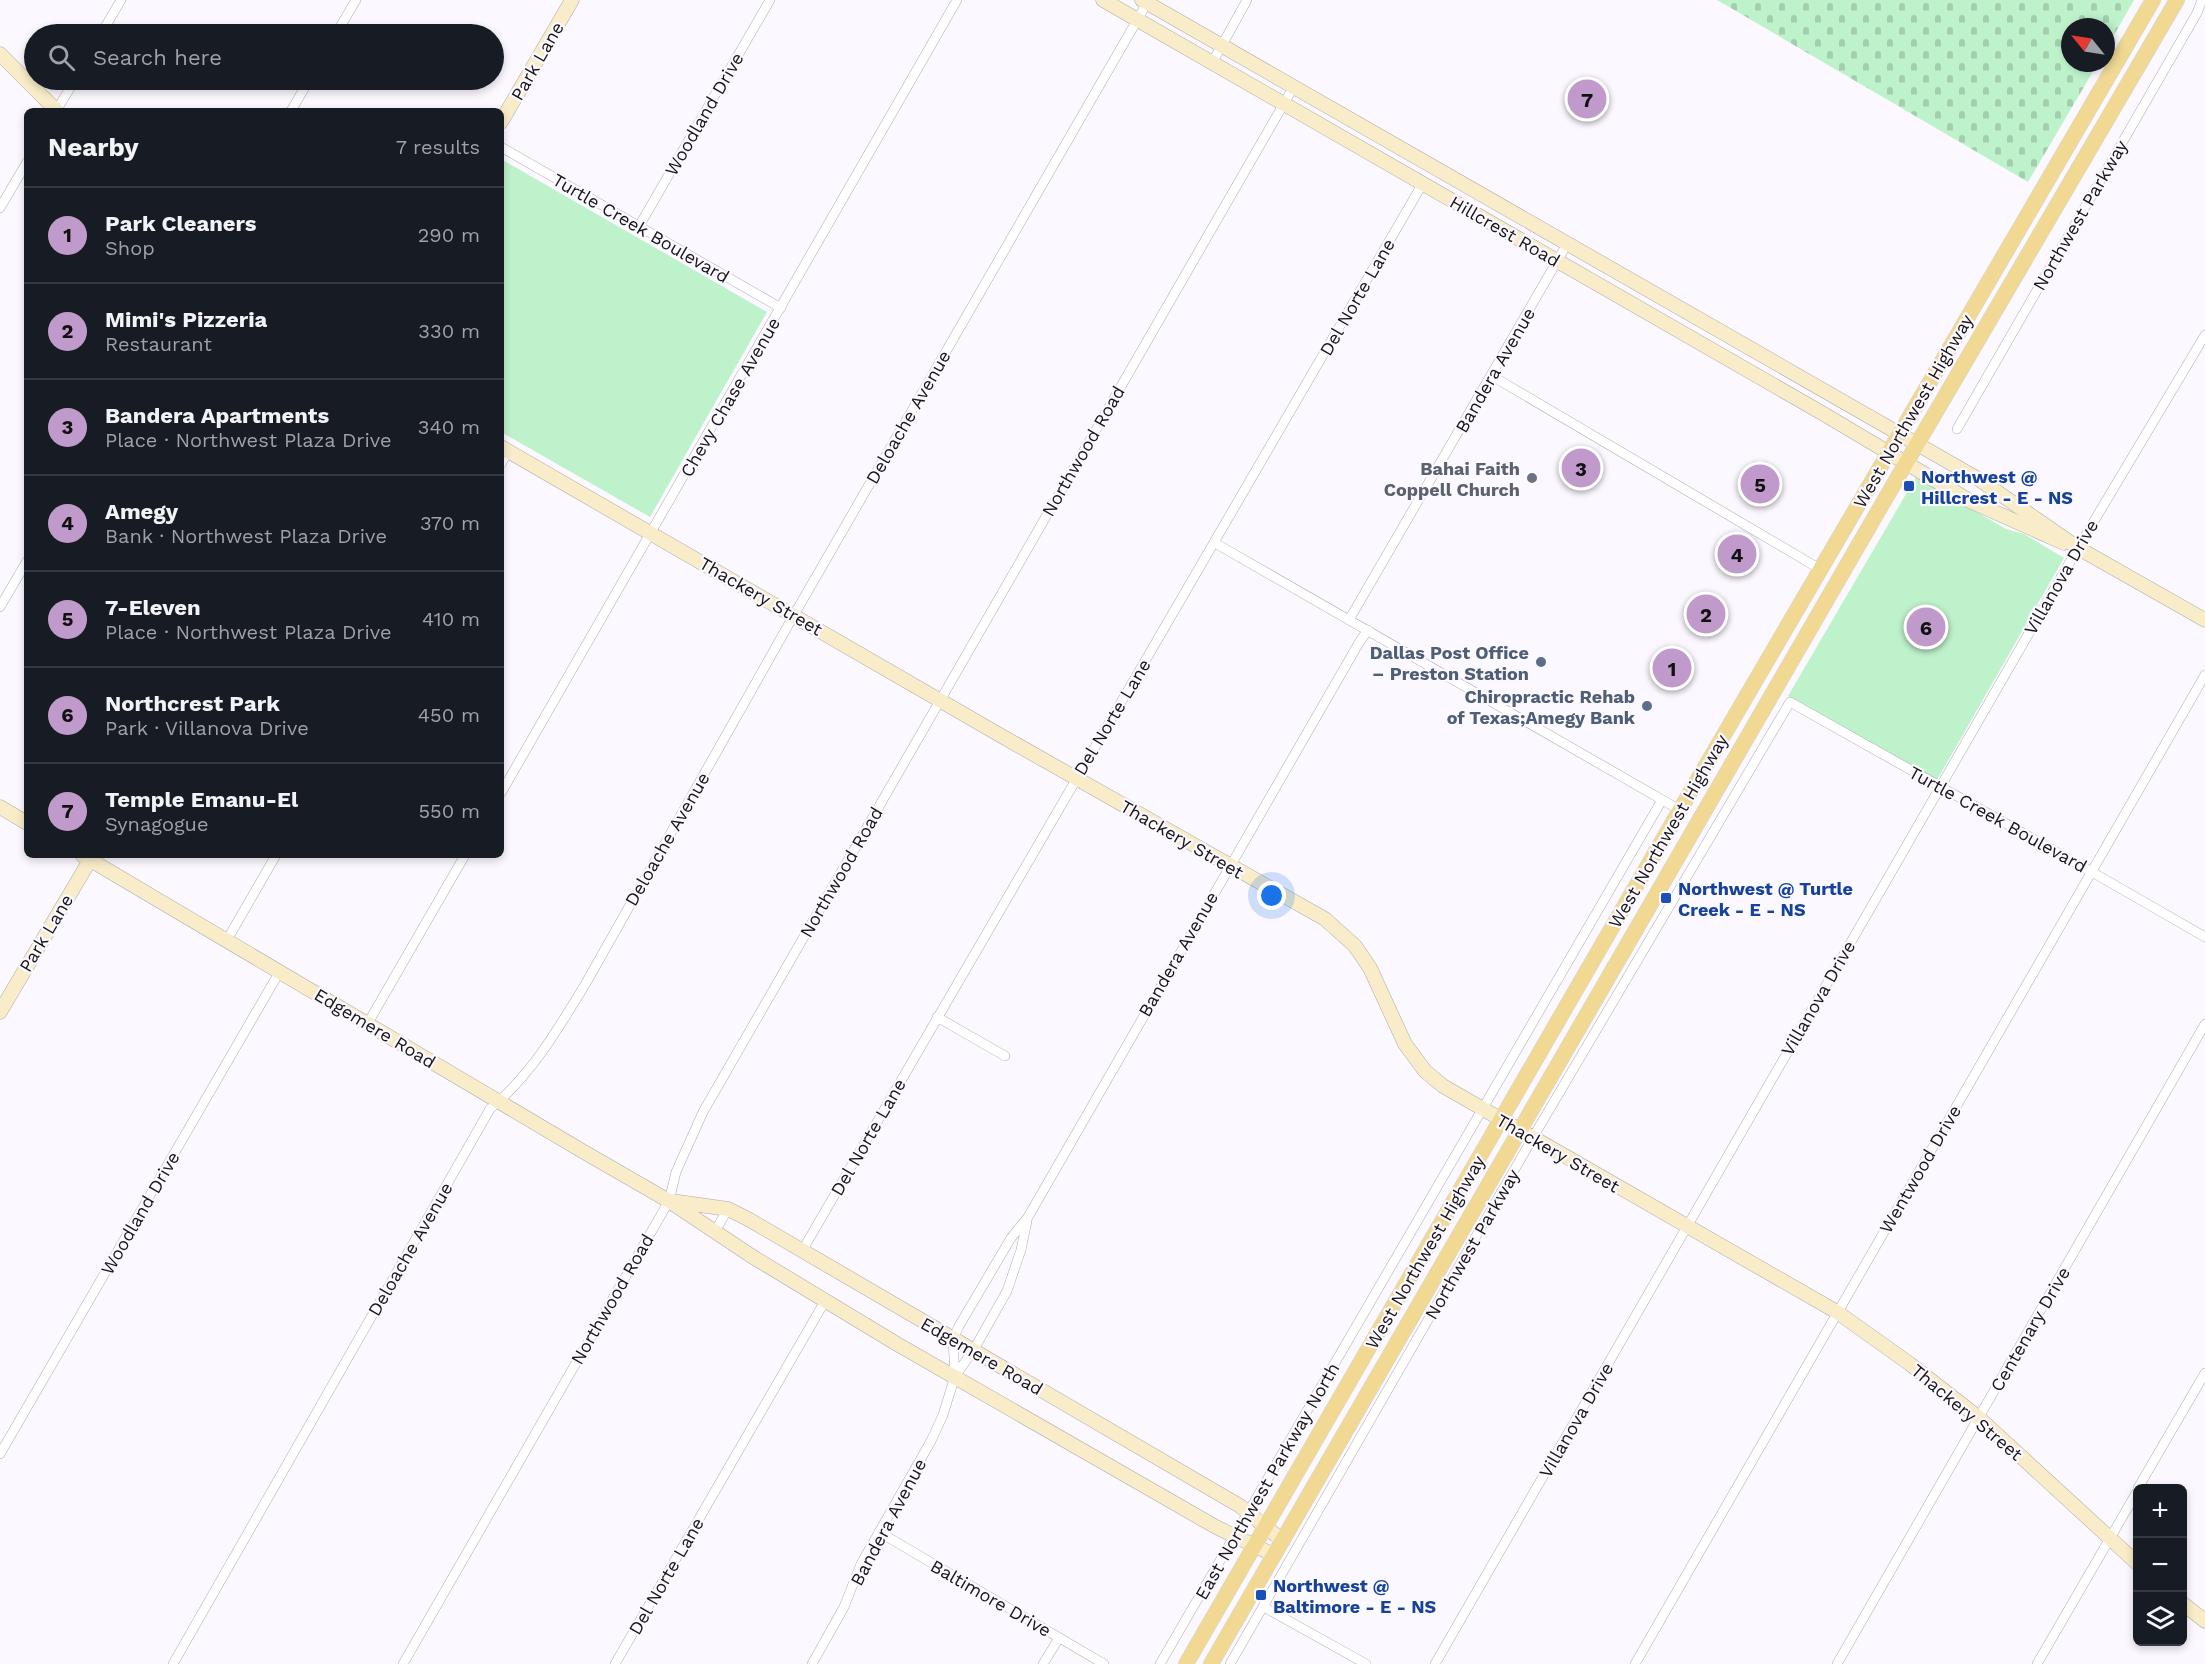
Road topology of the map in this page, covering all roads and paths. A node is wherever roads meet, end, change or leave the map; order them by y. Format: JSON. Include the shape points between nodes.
{"nodes":[{"id":1,"x":121,"y":0,"type":"edge"},
{"id":2,"x":356,"y":0,"type":"edge"},
{"id":3,"x":572,"y":0,"type":"edge"},
{"id":4,"x":770,"y":0,"type":"edge"},
{"id":5,"x":957,"y":0,"type":"edge"},
{"id":6,"x":1103,"y":0,"type":"edge"},
{"id":7,"x":1247,"y":0,"type":"edge"},
{"id":8,"x":2153,"y":0,"type":"edge"},
{"id":9,"x":2177,"y":0,"type":"edge"},
{"id":10,"x":2202,"y":0,"type":"edge"},
{"id":11,"x":1145,"y":1,"type":"edge"},
{"id":12,"x":1138,"y":20,"type":"junction"},
{"id":13,"x":107,"y":24,"type":"edge"},
{"id":14,"x":342,"y":24,"type":"edge"},
{"id":15,"x":1221,"y":45,"type":"junction"},
{"id":16,"x":0,"y":54,"type":"edge"},
{"id":17,"x":1212,"y":63,"type":"junction"},
{"id":18,"x":24,"y":78,"type":"edge"},
{"id":19,"x":1293,"y":86,"type":"junction"},
{"id":20,"x":36,"y":90,"type":"edge"},
{"id":21,"x":69,"y":90,"type":"edge"},
{"id":22,"x":303,"y":90,"type":"edge"},
{"id":23,"x":1284,"y":103,"type":"junction"},
{"id":24,"x":54,"y":108,"type":"edge"},
{"id":25,"x":59,"y":108,"type":"edge"},
{"id":26,"x":293,"y":108,"type":"edge"},
{"id":27,"x":504,"y":117,"type":"edge"},
{"id":28,"x":504,"y":149,"type":"edge"},
{"id":29,"x":24,"y":167,"type":"edge"},
{"id":30,"x":1437,"y":169,"type":"junction"},
{"id":31,"x":1427,"y":186,"type":"junction"},
{"id":32,"x":0,"y":208,"type":"edge"},
{"id":33,"x":638,"y":228,"type":"junction"},
{"id":34,"x":1567,"y":244,"type":"junction"},
{"id":35,"x":1557,"y":261,"type":"junction"},
{"id":36,"x":1658,"y":294,"type":"junction"},
{"id":37,"x":781,"y":308,"type":"junction"},
{"id":38,"x":1648,"y":313,"type":"junction"},
{"id":39,"x":2205,"y":335,"type":"edge"},
{"id":40,"x":1764,"y":357,"type":"junction"},
{"id":41,"x":1755,"y":374,"type":"junction"},
{"id":42,"x":1492,"y":376,"type":"junction"},
{"id":43,"x":1957,"y":429,"type":"dead end"},
{"id":44,"x":1900,"y":435,"type":"junction"},
{"id":45,"x":1917,"y":445,"type":"junction"},
{"id":46,"x":505,"y":449,"type":"edge"},
{"id":47,"x":1889,"y":453,"type":"junction"},
{"id":48,"x":1906,"y":463,"type":"junction"},
{"id":49,"x":651,"y":533,"type":"junction"},
{"id":50,"x":1215,"y":543,"type":"junction"},
{"id":51,"x":2078,"y":548,"type":"junction"},
{"id":52,"x":24,"y":566,"type":"edge"},
{"id":53,"x":1820,"y":569,"type":"junction"},
{"id":54,"x":0,"y":607,"type":"edge"},
{"id":55,"x":794,"y":615,"type":"junction"},
{"id":56,"x":1349,"y":620,"type":"junction"},
{"id":57,"x":2205,"y":620,"type":"edge"},
{"id":58,"x":1368,"y":630,"type":"junction"},
{"id":59,"x":2205,"y":675,"type":"edge"},
{"id":60,"x":940,"y":700,"type":"junction"},
{"id":61,"x":1790,"y":702,"type":"joint"},
{"id":62,"x":1075,"y":778,"type":"junction"},
{"id":63,"x":1940,"y":786,"type":"junction"},
{"id":64,"x":504,"y":788,"type":"edge"},
{"id":65,"x":1662,"y":800,"type":"junction"},
{"id":66,"x":0,"y":807,"type":"edge"},
{"id":67,"x":1680,"y":810,"type":"junction"},
{"id":68,"x":24,"y":821,"type":"edge"},
{"id":69,"x":1700,"y":822,"type":"junction"},
{"id":70,"x":87,"y":858,"type":"edge"},
{"id":71,"x":90,"y":858,"type":"edge"},
{"id":72,"x":274,"y":858,"type":"edge"},
{"id":73,"x":463,"y":858,"type":"edge"},
{"id":74,"x":1229,"y":866,"type":"junction"},
{"id":75,"x":2092,"y":872,"type":"junction"},
{"id":76,"x":2205,"y":937,"type":"edge"},
{"id":77,"x":227,"y":940,"type":"junction"},
{"id":78,"x":280,"y":971,"type":"junction"},
{"id":79,"x":0,"y":1012,"type":"edge"},
{"id":80,"x":937,"y":1017,"type":"junction"},
{"id":81,"x":368,"y":1023,"type":"junction"},
{"id":82,"x":2205,"y":1024,"type":"edge"},
{"id":83,"x":1005,"y":1056,"type":"dead end"},
{"id":84,"x":499,"y":1102,"type":"junction"},
{"id":85,"x":1482,"y":1110,"type":"junction"},
{"id":86,"x":1501,"y":1121,"type":"junction"},
{"id":87,"x":1526,"y":1135,"type":"junction"},
{"id":88,"x":669,"y":1201,"type":"junction"},
{"id":89,"x":728,"y":1209,"type":"junction"},
{"id":90,"x":1028,"y":1217,"type":"junction"},
{"id":91,"x":1688,"y":1226,"type":"junction"},
{"id":92,"x":714,"y":1233,"type":"junction"},
{"id":93,"x":802,"y":1251,"type":"junction"},
{"id":94,"x":825,"y":1301,"type":"junction"},
{"id":95,"x":1837,"y":1312,"type":"junction"},
{"id":96,"x":952,"y":1339,"type":"junction"},
{"id":97,"x":973,"y":1351,"type":"junction"},
{"id":98,"x":2205,"y":1372,"type":"edge"},
{"id":99,"x":955,"y":1376,"type":"junction"},
{"id":100,"x":1979,"y":1418,"type":"junction"},
{"id":101,"x":0,"y":1454,"type":"edge"},
{"id":102,"x":2141,"y":1484,"type":"edge"},
{"id":103,"x":2133,"y":1498,"type":"edge"},
{"id":104,"x":1249,"y":1512,"type":"junction"},
{"id":105,"x":1266,"y":1527,"type":"junction"},
{"id":106,"x":879,"y":1532,"type":"junction"},
{"id":107,"x":1235,"y":1538,"type":"junction"},
{"id":108,"x":2109,"y":1540,"type":"junction"},
{"id":109,"x":1282,"y":1541,"type":"junction"},
{"id":110,"x":1254,"y":1547,"type":"junction"},
{"id":111,"x":1274,"y":1555,"type":"junction"},
{"id":112,"x":2133,"y":1560,"type":"edge"},
{"id":113,"x":1264,"y":1607,"type":"junction"},
{"id":114,"x":2187,"y":1607,"type":"edge"},
{"id":115,"x":2205,"y":1621,"type":"edge"},
{"id":116,"x":1059,"y":1638,"type":"junction"},
{"id":117,"x":173,"y":1664,"type":"edge"},
{"id":118,"x":403,"y":1664,"type":"edge"},
{"id":119,"x":615,"y":1664,"type":"edge"},
{"id":120,"x":812,"y":1664,"type":"edge"},
{"id":121,"x":1043,"y":1664,"type":"edge"},
{"id":122,"x":1104,"y":1664,"type":"edge"},
{"id":123,"x":1160,"y":1664,"type":"edge"},
{"id":124,"x":1186,"y":1664,"type":"edge"},
{"id":125,"x":1211,"y":1664,"type":"edge"},
{"id":126,"x":1230,"y":1664,"type":"edge"},
{"id":127,"x":1366,"y":1664,"type":"edge"},
{"id":128,"x":1435,"y":1664,"type":"edge"},
{"id":129,"x":1635,"y":1664,"type":"edge"},
{"id":130,"x":1837,"y":1664,"type":"edge"},
{"id":131,"x":2037,"y":1664,"type":"edge"}],
"edges":[{"from":1,"to":13,"type":"street"},
{"from":2,"to":14,"type":"street"},
{"from":3,"to":27,"type":"street","name":"Park Lane"},
{"from":4,"to":33,"type":"street","name":"Woodland Drive"},
{"from":5,"to":37,"type":"street","name":"Chevy Chase Avenue"},
{"from":6,"to":12,"type":"street","name":"Hillcrest Road"},
{"from":7,"to":15,"type":"street"},
{"from":8,"to":44,"type":"main road","name":"West Northwest Highway"},
{"from":9,"to":45,"type":"main road","name":"West Northwest Highway"},
{"from":10,"to":43,"type":"street","name":"Northwest Parkway"},
{"from":11,"to":12,"type":"street","name":"Deloache Avenue"},
{"from":11,"to":15,"type":"street","name":"Hillcrest Road"},
{"from":12,"to":17,"type":"street","name":"Hillcrest Road"},
{"from":12,"to":55,"type":"street","name":"Deloache Avenue"},
{"from":15,"to":17,"type":"street"},
{"from":15,"to":19,"type":"street","name":"Hillcrest Road"},
{"from":16,"to":18,"type":"street"},
{"from":17,"to":23,"type":"street","name":"Hillcrest Road"},
{"from":19,"to":23,"type":"street","name":"Northwood Road"},
{"from":19,"to":30,"type":"street","name":"Hillcrest Road"},
{"from":20,"to":24,"type":"street"},
{"from":21,"to":25,"type":"street"},
{"from":22,"to":26,"type":"street"},
{"from":23,"to":31,"type":"street","name":"Hillcrest Road"},
{"from":23,"to":60,"type":"street","name":"Northwood Road"},
{"from":28,"to":33,"type":"street","name":"Turtle Creek Boulevard"},
{"from":29,"to":32,"type":"street"},
{"from":30,"to":31,"type":"street"},
{"from":30,"to":34,"type":"street","name":"Hillcrest Road"},
{"from":31,"to":35,"type":"street","name":"Hillcrest Road"},
{"from":31,"to":50,"type":"street","name":"Del Norte Lane"},
{"from":33,"to":37,"type":"street","name":"Turtle Creek Boulevard"},
{"from":34,"to":35,"type":"street","name":"Bandera Avenue"},
{"from":34,"to":36,"type":"street","name":"Hillcrest Road"},
{"from":35,"to":38,"type":"street","name":"Hillcrest Road"},
{"from":35,"to":42,"type":"street","name":"Bandera Avenue"},
{"from":36,"to":38,"type":"street"},
{"from":36,"to":40,"type":"street","name":"Hillcrest Road"},
{"from":37,"to":49,"type":"street","name":"Chevy Chase Avenue"},
{"from":38,"to":41,"type":"street","name":"Hillcrest Road"},
{"from":39,"to":51,"type":"street","name":"Villanova Drive"},
{"from":40,"to":41,"type":"street"},
{"from":40,"to":44,"type":"street","name":"Hillcrest Road"},
{"from":41,"to":47,"type":"street","name":"Hillcrest Road"},
{"from":42,"to":53,"type":"street"},
{"from":42,"to":56,"type":"street","name":"Bandera Avenue"},
{"from":44,"to":45,"type":"street","name":"Hillcrest Road"},
{"from":44,"to":47,"type":"main road","name":"West Northwest Highway"},
{"from":45,"to":48,"type":"main road","name":"West Northwest Highway"},
{"from":45,"to":51,"type":"street","name":"Hillcrest Road","via":[[1980,480]]},
{"from":46,"to":49,"type":"street","name":"Thackery Street"},
{"from":47,"to":48,"type":"street","name":"Hillcrest Road"},
{"from":47,"to":53,"type":"main road","name":"West Northwest Highway"},
{"from":48,"to":51,"type":"street","name":"Hillcrest Road","via":[[1970,501]]},
{"from":48,"to":69,"type":"main road","name":"West Northwest Highway"},
{"from":49,"to":55,"type":"street","name":"Thackery Street"},
{"from":49,"to":64,"type":"street","name":"Chevy Chase Avenue"},
{"from":50,"to":56,"type":"street"},
{"from":50,"to":62,"type":"street","name":"Del Norte Lane"},
{"from":51,"to":57,"type":"street"},
{"from":51,"to":63,"type":"street","name":"Villanova Drive"},
{"from":52,"to":54,"type":"street"},
{"from":53,"to":67,"type":"main road","name":"West Northwest Highway"},
{"from":55,"to":60,"type":"street","name":"Thackery Street"},
{"from":55,"to":84,"type":"street","name":"Deloache Avenue","via":[[550,1043]]},
{"from":56,"to":58,"type":"street"},
{"from":58,"to":65,"type":"street"},
{"from":58,"to":74,"type":"street","name":"Bandera Avenue"},
{"from":59,"to":75,"type":"street","name":"Wentwood Drive"},
{"from":60,"to":62,"type":"street","name":"Thackery Street"},
{"from":60,"to":88,"type":"street","name":"Northwood Road","via":[[703,1112],[676,1172]]},
{"from":61,"to":63,"type":"street","name":"Turtle Creek Boulevard"},
{"from":61,"to":87,"type":"street","name":"Northwest Parkway"},
{"from":62,"to":74,"type":"street","name":"Thackery Street"},
{"from":62,"to":80,"type":"street","name":"Del Norte Lane"},
{"from":63,"to":75,"type":"street","name":"Turtle Creek Boulevard"},
{"from":63,"to":91,"type":"street","name":"Villanova Drive"},
{"from":65,"to":67,"type":"street"},
{"from":65,"to":85,"type":"street","name":"East Northwest Parkway North"},
{"from":66,"to":68,"type":"street"},
{"from":67,"to":69,"type":"main road"},
{"from":67,"to":86,"type":"main road","name":"West Northwest Highway"},
{"from":69,"to":87,"type":"main road","name":"West Northwest Highway"},
{"from":70,"to":79,"type":"street","name":"Park Lane"},
{"from":71,"to":77,"type":"street","name":"Edgemere Road"},
{"from":72,"to":77,"type":"street"},
{"from":73,"to":81,"type":"street"},
{"from":74,"to":85,"type":"street","name":"Thackery Street","via":[[1339,930],[1370,968],[1413,1056],[1443,1086]]},
{"from":74,"to":90,"type":"street","name":"Bandera Avenue"},
{"from":75,"to":76,"type":"street","name":"Turtle Creek Boulevard"},
{"from":75,"to":95,"type":"street","name":"Wentwood Drive"},
{"from":77,"to":78,"type":"street","name":"Edgemere Road"},
{"from":78,"to":81,"type":"street","name":"Edgemere Road"},
{"from":78,"to":101,"type":"street","name":"Woodland Drive"},
{"from":80,"to":83,"type":"street"},
{"from":80,"to":93,"type":"street","name":"Del Norte Lane"},
{"from":81,"to":84,"type":"street","name":"Edgemere Road"},
{"from":82,"to":100,"type":"street","name":"Centenary Drive"},
{"from":84,"to":88,"type":"street","name":"Edgemere Road"},
{"from":84,"to":117,"type":"street","name":"Deloache Avenue","via":[[490,1109]]},
{"from":85,"to":86,"type":"street","name":"Thackery Street"},
{"from":85,"to":104,"type":"street","name":"East Northwest Parkway North"},
{"from":86,"to":87,"type":"street","name":"Thackery Street"},
{"from":86,"to":105,"type":"main road","name":"West Northwest Highway"},
{"from":87,"to":91,"type":"street","name":"Thackery Street"},
{"from":87,"to":109,"type":"main road","name":"West Northwest Highway"},
{"from":87,"to":113,"type":"street","name":"Northwest Parkway"},
{"from":88,"to":89,"type":"street","name":"Edgemere Road"},
{"from":88,"to":92,"type":"street","name":"Edgemere Road"},
{"from":88,"to":118,"type":"street","name":"Northwood Road"},
{"from":89,"to":92,"type":"street"},
{"from":89,"to":93,"type":"street","name":"Edgemere Road"},
{"from":90,"to":96,"type":"street","name":"Bandera Avenue","via":[[1011,1238]]},
{"from":90,"to":97,"type":"street","name":"Bandera Avenue","via":[[1007,1292]]},
{"from":91,"to":95,"type":"street","name":"Thackery Street"},
{"from":91,"to":128,"type":"street","name":"Villanova Drive"},
{"from":92,"to":94,"type":"street","name":"Edgemere Road"},
{"from":93,"to":96,"type":"street","name":"Edgemere Road"},
{"from":94,"to":99,"type":"street","name":"Edgemere Road"},
{"from":94,"to":119,"type":"street","name":"Del Norte Lane"},
{"from":95,"to":100,"type":"street","name":"Thackery Street"},
{"from":95,"to":129,"type":"street","name":"Wentwood Drive"},
{"from":96,"to":97,"type":"street","name":"Edgemere Road"},
{"from":96,"to":99,"type":"street","name":"Bandera Avenue"},
{"from":97,"to":99,"type":"street","name":"Bandera Avenue"},
{"from":97,"to":104,"type":"street","name":"Edgemere Road"},
{"from":98,"to":102,"type":"street"},
{"from":99,"to":106,"type":"street","name":"Bandera Avenue","via":[[931,1441]]},
{"from":99,"to":107,"type":"street","name":"Edgemere Road"},
{"from":100,"to":108,"type":"street","name":"Thackery Street"},
{"from":100,"to":130,"type":"street","name":"Centenary Drive"},
{"from":103,"to":108,"type":"street"},
{"from":104,"to":105,"type":"street","name":"Edgemere Road"},
{"from":104,"to":107,"type":"street","name":"East Northwest Parkway North"},
{"from":105,"to":109,"type":"street","name":"Edgemere Road"},
{"from":105,"to":110,"type":"main road","name":"West Northwest Highway"},
{"from":106,"to":116,"type":"street","name":"Baltimore Drive"},
{"from":106,"to":120,"type":"street","name":"Bandera Avenue"},
{"from":107,"to":110,"type":"street","name":"Edgemere Road"},
{"from":107,"to":123,"type":"street","name":"East Northwest Parkway North"},
{"from":108,"to":112,"type":"street","name":"Thackery Street"},
{"from":108,"to":131,"type":"street"},
{"from":109,"to":111,"type":"main road","name":"West Northwest Highway"},
{"from":110,"to":111,"type":"street","name":"Edgemere Road"},
{"from":110,"to":124,"type":"main road","name":"West Northwest Highway"},
{"from":111,"to":125,"type":"main road","name":"West Northwest Highway"},
{"from":113,"to":126,"type":"street","name":"Northwest Parkway"},
{"from":113,"to":127,"type":"street"},
{"from":114,"to":115,"type":"street"},
{"from":116,"to":121,"type":"street"},
{"from":116,"to":122,"type":"street","name":"Baltimore Drive"}]}
